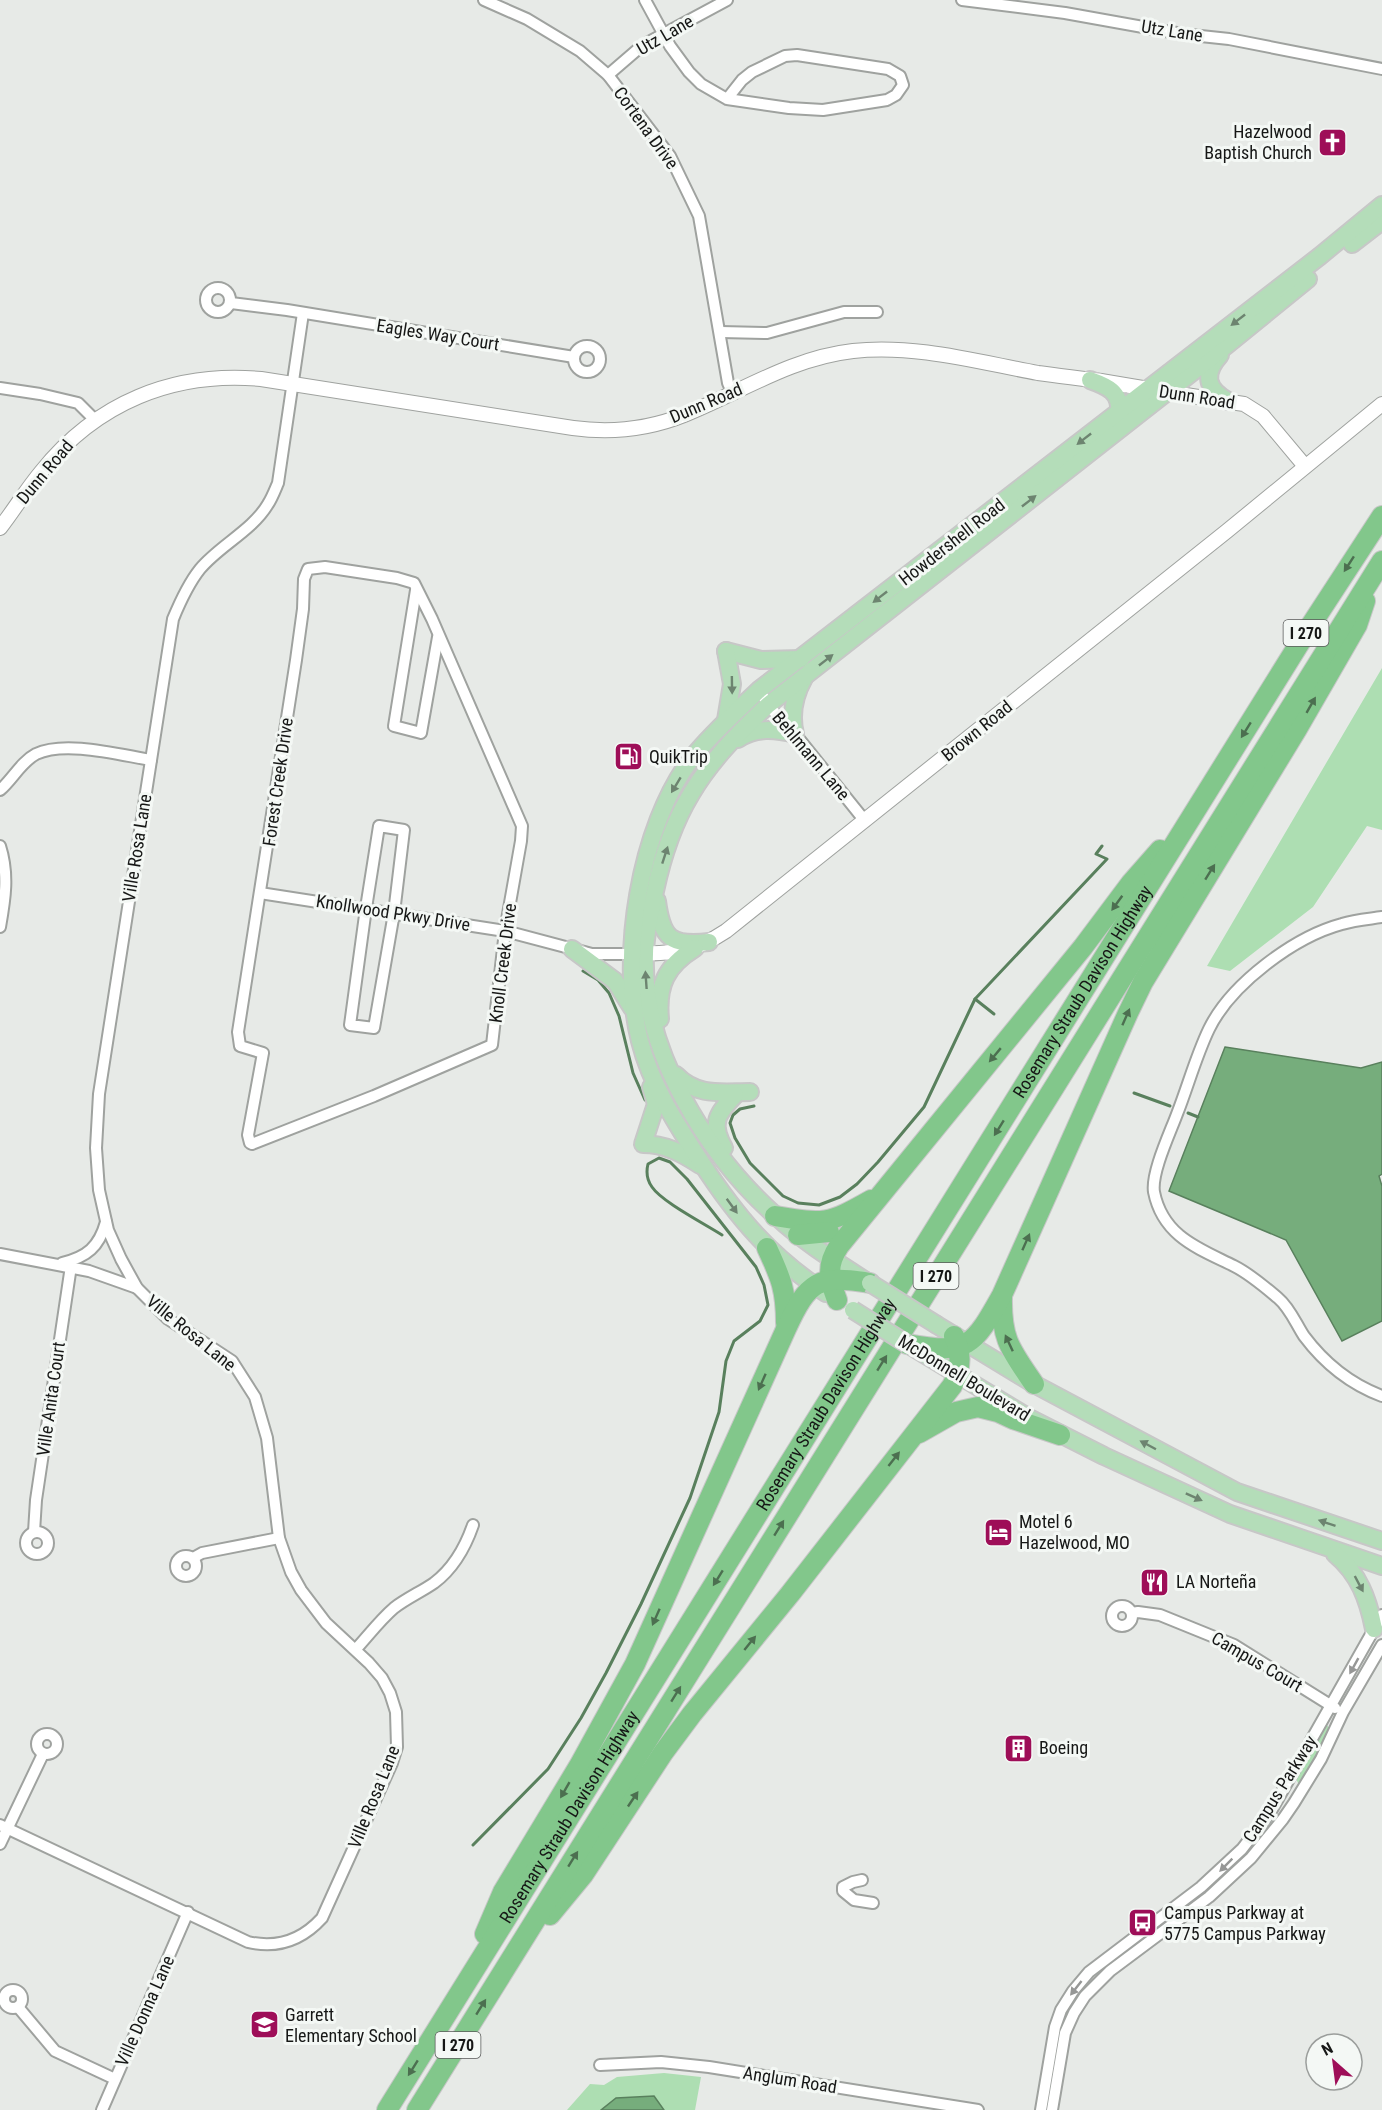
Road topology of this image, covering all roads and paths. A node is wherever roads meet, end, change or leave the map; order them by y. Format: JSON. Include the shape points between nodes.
{"nodes":[{"id":1,"x":484,"y":0,"type":"edge"},
{"id":2,"x":645,"y":0,"type":"edge"},
{"id":3,"x":727,"y":0,"type":"edge"},
{"id":4,"x":962,"y":0,"type":"edge"},
{"id":5,"x":506,"y":4,"type":"edge"},
{"id":6,"x":663,"y":34,"type":"junction"},
{"id":7,"x":1382,"y":69,"type":"edge"},
{"id":8,"x":608,"y":75,"type":"junction"},
{"id":9,"x":728,"y":99,"type":"junction"},
{"id":10,"x":1382,"y":205,"type":"edge"},
{"id":11,"x":1382,"y":221,"type":"edge"},
{"id":12,"x":231,"y":303,"type":"dead end"},
{"id":13,"x":877,"y":312,"type":"dead end"},
{"id":14,"x":303,"y":313,"type":"junction"},
{"id":15,"x":721,"y":332,"type":"junction"},
{"id":16,"x":1227,"y":345,"type":"junction"},
{"id":17,"x":573,"y":357,"type":"dead end"},
{"id":18,"x":1090,"y":380,"type":"junction"},
{"id":19,"x":291,"y":384,"type":"junction"},
{"id":20,"x":0,"y":388,"type":"edge"},
{"id":21,"x":1148,"y":389,"type":"junction"},
{"id":22,"x":732,"y":392,"type":"junction"},
{"id":23,"x":1168,"y":392,"type":"junction"},
{"id":24,"x":1228,"y":402,"type":"junction"},
{"id":25,"x":1382,"y":404,"type":"edge"},
{"id":26,"x":1119,"y":412,"type":"junction"},
{"id":27,"x":95,"y":420,"type":"junction"},
{"id":28,"x":1304,"y":465,"type":"junction"},
{"id":29,"x":1382,"y":516,"type":"edge"},
{"id":30,"x":0,"y":528,"type":"edge"},
{"id":31,"x":1378,"y":567,"type":"edge"},
{"id":32,"x":416,"y":589,"type":"junction"},
{"id":33,"x":438,"y":637,"type":"junction"},
{"id":34,"x":804,"y":667,"type":"junction"},
{"id":35,"x":759,"y":690,"type":"junction"},
{"id":36,"x":768,"y":705,"type":"junction"},
{"id":37,"x":726,"y":720,"type":"junction"},
{"id":38,"x":795,"y":734,"type":"junction"},
{"id":39,"x":721,"y":752,"type":"junction"},
{"id":40,"x":151,"y":760,"type":"junction"},
{"id":41,"x":0,"y":790,"type":"edge"},
{"id":42,"x":1196,"y":810,"type":"junction"},
{"id":43,"x":865,"y":821,"type":"junction"},
{"id":44,"x":0,"y":846,"type":"edge"},
{"id":45,"x":656,"y":890,"type":"junction"},
{"id":46,"x":260,"y":893,"type":"junction"},
{"id":47,"x":366,"y":908,"type":"junction"},
{"id":48,"x":394,"y":913,"type":"junction"},
{"id":49,"x":1382,"y":916,"type":"edge"},
{"id":50,"x":0,"y":927,"type":"edge"},
{"id":51,"x":506,"y":931,"type":"junction"},
{"id":52,"x":702,"y":945,"type":"junction"},
{"id":53,"x":572,"y":949,"type":"junction"},
{"id":54,"x":638,"y":954,"type":"junction"},
{"id":55,"x":636,"y":1019,"type":"junction"},
{"id":56,"x":656,"y":1037,"type":"junction"},
{"id":57,"x":668,"y":1066,"type":"junction"},
{"id":58,"x":651,"y":1072,"type":"junction"},
{"id":59,"x":250,"y":1143,"type":"joint"},
{"id":60,"x":707,"y":1172,"type":"junction"},
{"id":61,"x":752,"y":1191,"type":"junction"},
{"id":62,"x":881,"y":1195,"type":"junction"},
{"id":63,"x":775,"y":1215,"type":"junction"},
{"id":64,"x":862,"y":1218,"type":"junction"},
{"id":65,"x":106,"y":1222,"type":"junction"},
{"id":66,"x":798,"y":1235,"type":"junction"},
{"id":67,"x":767,"y":1248,"type":"junction"},
{"id":68,"x":0,"y":1254,"type":"edge"},
{"id":69,"x":832,"y":1258,"type":"junction"},
{"id":70,"x":58,"y":1264,"type":"junction"},
{"id":71,"x":70,"y":1266,"type":"junction"},
{"id":72,"x":823,"y":1283,"type":"junction"},
{"id":73,"x":870,"y":1283,"type":"junction"},
{"id":74,"x":137,"y":1288,"type":"junction"},
{"id":75,"x":1002,"y":1295,"type":"junction"},
{"id":76,"x":845,"y":1305,"type":"joint"},
{"id":77,"x":786,"y":1329,"type":"junction"},
{"id":78,"x":954,"y":1337,"type":"junction"},
{"id":79,"x":917,"y":1348,"type":"junction"},
{"id":80,"x":957,"y":1375,"type":"junction"},
{"id":81,"x":1034,"y":1384,"type":"junction"},
{"id":82,"x":991,"y":1396,"type":"junction"},
{"id":83,"x":1382,"y":1396,"type":"edge"},
{"id":84,"x":935,"y":1408,"type":"junction"},
{"id":85,"x":1060,"y":1435,"type":"junction"},
{"id":86,"x":909,"y":1439,"type":"junction"},
{"id":87,"x":473,"y":1525,"type":"dead end"},
{"id":88,"x":34,"y":1532,"type":"dead end"},
{"id":89,"x":279,"y":1538,"type":"junction"},
{"id":90,"x":1380,"y":1540,"type":"edge"},
{"id":91,"x":1327,"y":1548,"type":"junction"},
{"id":92,"x":193,"y":1558,"type":"dead end"},
{"id":93,"x":1382,"y":1566,"type":"edge"},
{"id":94,"x":1132,"y":1613,"type":"dead end"},
{"id":95,"x":1378,"y":1622,"type":"edge"},
{"id":96,"x":1382,"y":1644,"type":"edge"},
{"id":97,"x":356,"y":1650,"type":"junction"},
{"id":98,"x":1332,"y":1705,"type":"junction"},
{"id":99,"x":1343,"y":1712,"type":"junction"},
{"id":100,"x":43,"y":1754,"type":"dead end"},
{"id":101,"x":3,"y":1827,"type":"edge"},
{"id":102,"x":0,"y":1844,"type":"edge"},
{"id":103,"x":862,"y":1880,"type":"dead end"},
{"id":104,"x":873,"y":1903,"type":"dead end"},
{"id":105,"x":188,"y":1912,"type":"junction"},
{"id":106,"x":498,"y":1981,"type":"junction"},
{"id":107,"x":456,"y":2001,"type":"junction"},
{"id":108,"x":18,"y":2007,"type":"dead end"},
{"id":109,"x":600,"y":2065,"type":"dead end"},
{"id":110,"x":115,"y":2079,"type":"junction"},
{"id":111,"x":102,"y":2110,"type":"edge"},
{"id":112,"x":387,"y":2110,"type":"edge"},
{"id":113,"x":417,"y":2110,"type":"edge"},
{"id":114,"x":978,"y":2110,"type":"edge"},
{"id":115,"x":1041,"y":2110,"type":"edge"},
{"id":116,"x":1052,"y":2110,"type":"edge"}],
"edges":[{"from":1,"to":5,"type":"street","name":"Cortena Drive"},
{"from":2,"to":6,"type":"street"},
{"from":3,"to":6,"type":"street","name":"Utz Lane"},
{"from":4,"to":7,"type":"street","name":"Utz Lane","via":[[1229,39]]},
{"from":5,"to":8,"type":"street","name":"Cortena Drive","via":[[580,51]]},
{"from":6,"to":8,"type":"street","name":"Utz Lane"},
{"from":6,"to":9,"type":"street","via":[[689,72]]},
{"from":8,"to":15,"type":"street","name":"Cortena Drive","via":[[670,156],[699,216]]},
{"from":9,"to":9,"type":"street","via":[[823,110],[887,100],[903,85],[900,76],[888,69],[797,55],[752,72]]},
{"from":10,"to":21,"type":"main road","name":"Howdershell Road","one_way":true},
{"from":11,"to":16,"type":"main road","name":"Howdershell Road"},
{"from":12,"to":14,"type":"street","name":"Eagles Way Court"},
{"from":13,"to":15,"type":"street","via":[[844,312],[767,333]]},
{"from":14,"to":17,"type":"street","name":"Eagles Way Court"},
{"from":14,"to":19,"type":"street"},
{"from":15,"to":22,"type":"street","name":"Cortena Drive"},
{"from":16,"to":23,"type":"main road","name":"Howdershell Road"},
{"from":16,"to":24,"type":"main road","via":[[1210,368],[1209,380],[1218,396]]},
{"from":18,"to":21,"type":"street","name":"Dunn Road"},
{"from":18,"to":22,"type":"street","name":"Dunn Road","via":[[906,350],[855,351],[809,360]]},
{"from":18,"to":26,"type":"main road","via":[[1115,393]]},
{"from":19,"to":22,"type":"street","name":"Dunn Road","via":[[595,431],[632,429],[683,416]]},
{"from":19,"to":27,"type":"street","name":"Dunn Road","via":[[239,377],[177,382],[138,396]]},
{"from":19,"to":40,"type":"street","name":"Ville Rosa Lane","via":[[278,483],[268,505],[200,570],[173,619]]},
{"from":20,"to":27,"type":"street","via":[[78,403]]},
{"from":21,"to":23,"type":"street","name":"Dunn Road"},
{"from":21,"to":26,"type":"main road","name":"Howdershell Road"},
{"from":23,"to":24,"type":"street","name":"Dunn Road"},
{"from":34,"to":23,"type":"main road","name":"Howdershell Road","one_way":true},
{"from":24,"to":28,"type":"street","name":"Dunn Road","via":[[1244,404],[1263,416]]},
{"from":25,"to":28,"type":"street"},
{"from":26,"to":34,"type":"main road","name":"Howdershell Road","one_way":true},
{"from":27,"to":30,"type":"street","name":"Dunn Road","via":[[61,449]]},
{"from":28,"to":43,"type":"street","name":"Brown Road"},
{"from":29,"to":42,"type":"highway","name":"Rosemary Straub Davison Highway","number":"I 270","one_way":true},
{"from":75,"to":31,"type":"highway","one_way":true,"via":[[1143,982],[1357,625]]},
{"from":106,"to":31,"type":"highway","name":"Rosemary Straub Davison Highway","number":"I 270","one_way":true},
{"from":32,"to":33,"type":"street"},
{"from":32,"to":33,"type":"street","via":[[394,726],[421,733]]},
{"from":32,"to":46,"type":"street","name":"Forest Creek Drive","via":[[414,583],[397,578],[325,567],[308,569]]},
{"from":33,"to":51,"type":"street","name":"Knoll Creek Drive","via":[[522,826]]},
{"from":34,"to":35,"type":"main road","name":"Howdershell Road"},
{"from":34,"to":36,"type":"main road","name":"Howdershell Road"},
{"from":34,"to":37,"type":"main road","one_way":true,"via":[[726,651],[732,684]]},
{"from":34,"to":38,"type":"main road","via":[[791,721]]},
{"from":35,"to":36,"type":"street","name":"Behlmann Lane"},
{"from":35,"to":37,"type":"main road","name":"Howdershell Road"},
{"from":36,"to":38,"type":"street","name":"Behlmann Lane"},
{"from":36,"to":39,"type":"main road","name":"Howdershell Road"},
{"from":37,"to":54,"type":"main road","name":"Howdershell Road","one_way":true,"via":[[691,759],[659,817],[642,875],[633,930]]},
{"from":38,"to":39,"type":"main road","via":[[773,729],[758,731]]},
{"from":38,"to":43,"type":"street","name":"Behlmann Lane"},
{"from":45,"to":39,"type":"main road","name":"Howdershell Road","one_way":true,"via":[[690,794]]},
{"from":40,"to":41,"type":"street","via":[[79,749],[48,750],[25,762]]},
{"from":40,"to":65,"type":"street","name":"Ville Rosa Lane","via":[[99,1094],[96,1169]]},
{"from":42,"to":62,"type":"highway","one_way":true,"via":[[1131,882],[1083,947]]},
{"from":42,"to":107,"type":"highway","name":"Rosemary Straub Davison Highway","number":"I 270","one_way":true},
{"from":43,"to":52,"type":"street","name":"Brown Road","via":[[746,917]]},
{"from":44,"to":50,"type":"street","via":[[7,884]]},
{"from":45,"to":52,"type":"main road","via":[[659,918],[667,936],[683,944]]},
{"from":45,"to":54,"type":"main road","name":"Howdershell Road"},
{"from":46,"to":47,"type":"street","name":"Knollwood Pkwy Drive"},
{"from":46,"to":59,"type":"street","name":"Forest Creek Drive","via":[[238,1032],[240,1046],[263,1053],[248,1135]]},
{"from":47,"to":48,"type":"street","name":"Knollwood Pkwy Drive"},
{"from":47,"to":48,"type":"street","via":[[379,826],[390,827],[404,830]]},
{"from":47,"to":48,"type":"street","via":[[350,1025],[374,1028]]},
{"from":48,"to":51,"type":"street","name":"Knollwood Pkwy Drive"},
{"from":49,"to":83,"type":"street","via":[[1341,924],[1305,939],[1254,974],[1231,999],[1210,1028],[1157,1166],[1154,1191],[1161,1210],[1186,1241],[1236,1267],[1281,1300],[1303,1335],[1333,1368],[1352,1383]]},
{"from":51,"to":53,"type":"street","name":"Knollwood Pkwy Drive"},
{"from":51,"to":59,"type":"street","name":"Knoll Creek Drive","via":[[492,1045],[278,1135]]},
{"from":52,"to":54,"type":"street","name":"Brown Road"},
{"from":52,"to":56,"type":"main road","via":[[675,964],[661,986],[661,1022]]},
{"from":53,"to":54,"type":"street","name":"Knollwood Pkwy Drive","via":[[592,954]]},
{"from":53,"to":55,"type":"main road","via":[[615,981]]},
{"from":54,"to":55,"type":"main road","via":[[633,998]]},
{"from":56,"to":54,"type":"main road","name":"McDonnell Boulevard","one_way":true},
{"from":55,"to":58,"type":"main road"},
{"from":56,"to":57,"type":"main road","name":"McDonnell Boulevard"},
{"from":57,"to":61,"type":"main road","name":"McDonnell Boulevard","via":[[709,1138]]},
{"from":57,"to":61,"type":"main road","via":[[684,1084],[698,1091],[743,1094],[721,1110],[717,1136]]},
{"from":58,"to":60,"type":"main road","via":[[676,1123]]},
{"from":58,"to":60,"type":"main road","via":[[656,1104],[644,1144],[674,1150]]},
{"from":60,"to":67,"type":"main road","one_way":true},
{"from":61,"to":63,"type":"main road","name":"McDonnell Boulevard"},
{"from":62,"to":63,"type":"highway","via":[[833,1220],[819,1222]]},
{"from":62,"to":64,"type":"highway"},
{"from":63,"to":66,"type":"main road","name":"McDonnell Boulevard"},
{"from":64,"to":66,"type":"highway","via":[[832,1231]]},
{"from":64,"to":69,"type":"highway"},
{"from":65,"to":70,"type":"street","via":[[100,1241],[92,1249]]},
{"from":65,"to":74,"type":"street","name":"Ville Rosa Lane"},
{"from":66,"to":69,"type":"main road","name":"McDonnell Boulevard"},
{"from":67,"to":72,"type":"main road"},
{"from":67,"to":77,"type":"highway","via":[[782,1279]]},
{"from":68,"to":70,"type":"street"},
{"from":69,"to":72,"type":"highway"},
{"from":69,"to":73,"type":"main road","name":"McDonnell Boulevard"},
{"from":70,"to":71,"type":"street"},
{"from":71,"to":74,"type":"street"},
{"from":71,"to":88,"type":"street","name":"Ville Anita Court"},
{"from":72,"to":73,"type":"highway","via":[[838,1278]]},
{"from":72,"to":76,"type":"highway"},
{"from":72,"to":77,"type":"highway","via":[[801,1298]]},
{"from":73,"to":78,"type":"main road","name":"McDonnell Boulevard","bridge":true},
{"from":74,"to":89,"type":"street","name":"Ville Rosa Lane","via":[[168,1319],[232,1361],[255,1397],[267,1438]]},
{"from":75,"to":78,"type":"highway","via":[[979,1334]]},
{"from":81,"to":75,"type":"highway","one_way":true,"via":[[1005,1335]]},
{"from":76,"to":79,"type":"main road","name":"McDonnell Boulevard","bridge":true},
{"from":77,"to":107,"type":"highway","one_way":true,"via":[[635,1664],[503,1892]]},
{"from":78,"to":79,"type":"highway","via":[[948,1350]]},
{"from":78,"to":80,"type":"highway","via":[[960,1365]]},
{"from":78,"to":81,"type":"main road","name":"McDonnell Boulevard"},
{"from":79,"to":80,"type":"main road","name":"McDonnell Boulevard"},
{"from":80,"to":82,"type":"main road","name":"McDonnell Boulevard"},
{"from":80,"to":84,"type":"highway"},
{"from":90,"to":81,"type":"main road","name":"McDonnell Boulevard","one_way":true,"via":[[1237,1491]]},
{"from":82,"to":84,"type":"highway","via":[[970,1396]]},
{"from":82,"to":85,"type":"main road","name":"McDonnell Boulevard"},
{"from":84,"to":86,"type":"highway"},
{"from":85,"to":86,"type":"highway","via":[[978,1407],[956,1412]]},
{"from":85,"to":91,"type":"main road","name":"McDonnell Boulevard","one_way":true,"via":[[1230,1514]]},
{"from":106,"to":86,"type":"highway","one_way":true,"via":[[583,1875],[692,1714]]},
{"from":87,"to":97,"type":"street","via":[[462,1553],[445,1573],[393,1610]]},
{"from":89,"to":92,"type":"street"},
{"from":89,"to":97,"type":"street","name":"Ville Rosa Lane","via":[[291,1572],[312,1606]]},
{"from":91,"to":93,"type":"main road","name":"McDonnell Boulevard"},
{"from":91,"to":95,"type":"main road","one_way":true,"via":[[1357,1578]]},
{"from":94,"to":98,"type":"street","name":"Campus Court","via":[[1160,1616],[1234,1645]]},
{"from":95,"to":98,"type":"street","name":"Campus Parkway","one_way":true},
{"from":96,"to":99,"type":"street","name":"Campus Parkway"},
{"from":97,"to":105,"type":"street","name":"Ville Rosa Lane","via":[[390,1693],[396,1712],[397,1747],[322,1918],[298,1938],[269,1945],[248,1942]]},
{"from":98,"to":99,"type":"street","name":"Campus Court"},
{"from":98,"to":115,"type":"street","name":"Campus Parkway","one_way":true,"via":[[1271,1811],[1242,1849],[1201,1887],[1089,1972],[1073,1991],[1054,2027]]},
{"from":99,"to":116,"type":"street","name":"Campus Parkway","via":[[1294,1803],[1251,1858],[1209,1897],[1123,1960],[1085,1996],[1065,2033]]},
{"from":100,"to":101,"type":"street"},
{"from":101,"to":102,"type":"street"},
{"from":101,"to":105,"type":"street","name":"Ville Rosa Lane"},
{"from":103,"to":104,"type":"street","via":[[846,1885],[843,1891],[854,1900]]},
{"from":105,"to":110,"type":"street","name":"Ville Donna Lane"},
{"from":113,"to":106,"type":"highway","name":"Rosemary Straub Davison Highway","number":"I 270","one_way":true},
{"from":107,"to":112,"type":"highway","name":"Rosemary Straub Davison Highway","number":"I 270","one_way":true},
{"from":108,"to":110,"type":"street","via":[[55,2051]]},
{"from":109,"to":114,"type":"street","name":"Anglum Road","via":[[661,2062],[708,2067]]},
{"from":110,"to":111,"type":"street","name":"Ville Donna Lane"}]}
